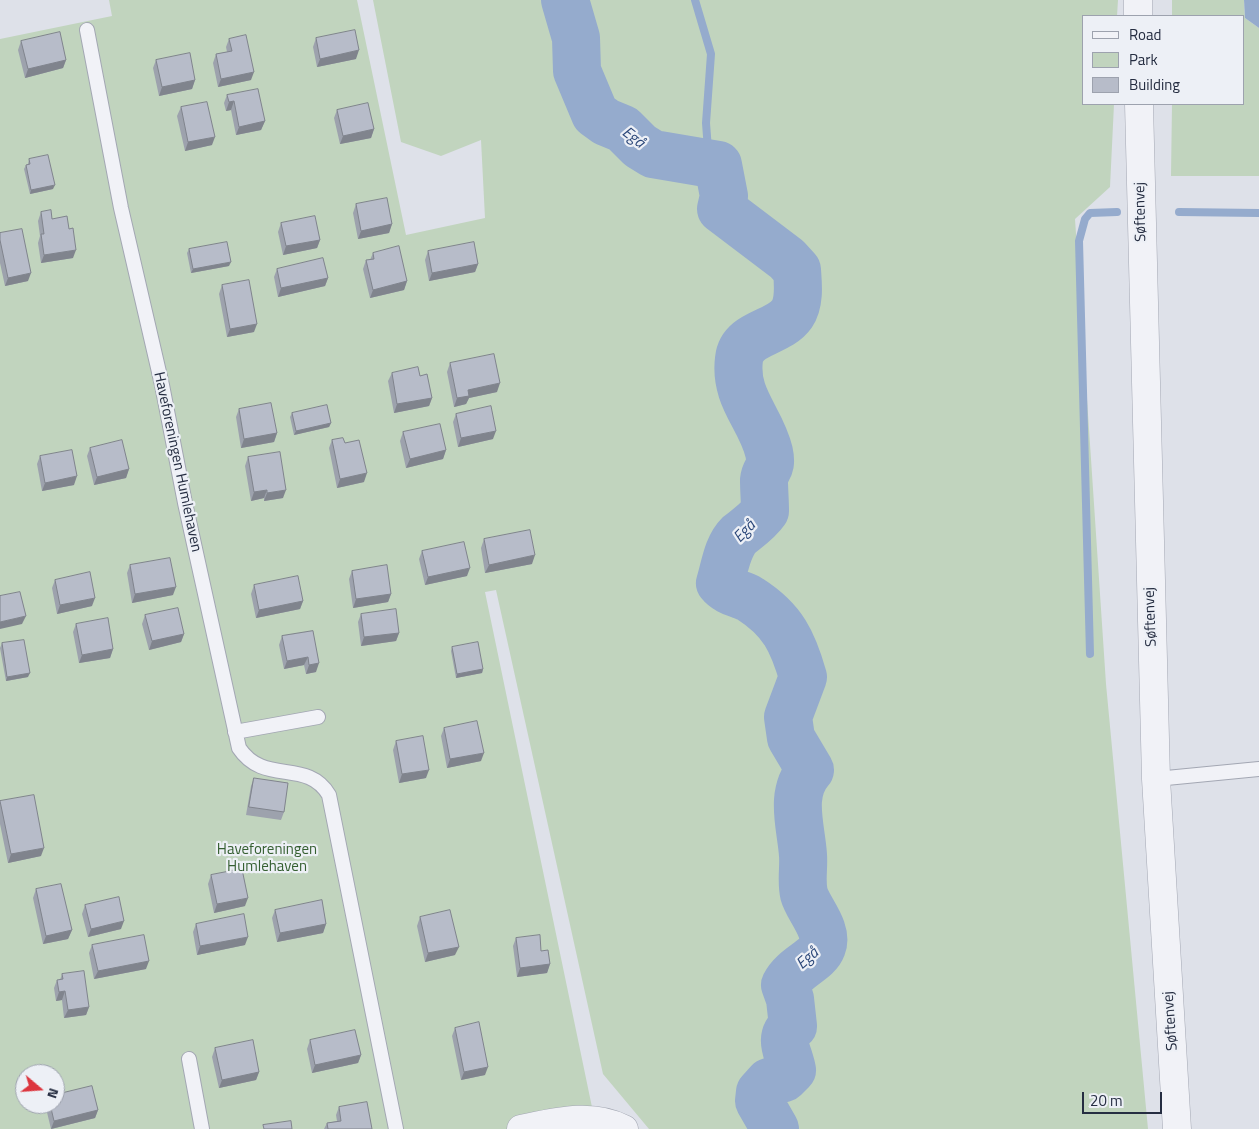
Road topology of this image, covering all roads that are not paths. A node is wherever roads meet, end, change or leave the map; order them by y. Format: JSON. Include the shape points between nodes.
{"nodes":[{"id":1,"x":1138,"y":0,"type":"edge"},
{"id":2,"x":1138,"y":15,"type":"edge"},
{"id":3,"x":87,"y":30,"type":"dead end"},
{"id":4,"x":1139,"y":105,"type":"edge"},
{"id":5,"x":318,"y":717,"type":"dead end"},
{"id":6,"x":235,"y":732,"type":"junction"},
{"id":7,"x":1259,"y":769,"type":"edge"},
{"id":8,"x":1156,"y":779,"type":"junction"},
{"id":9,"x":189,"y":1058,"type":"dead end"},
{"id":10,"x":202,"y":1129,"type":"edge"},
{"id":11,"x":396,"y":1129,"type":"edge"},
{"id":12,"x":521,"y":1129,"type":"edge"},
{"id":13,"x":624,"y":1129,"type":"edge"},
{"id":14,"x":1177,"y":1129,"type":"edge"}],
"edges":[{"from":1,"to":2,"type":"street"},
{"from":3,"to":6,"type":"lane","name":"Haveforeningen Humlehaven","via":[[121,208]]},
{"from":4,"to":8,"type":"street","name":"Søftenvej"},
{"from":5,"to":6,"type":"lane"},
{"from":6,"to":11,"type":"lane","name":"Haveforeningen Humlehaven","via":[[239,748],[247,760],[262,767],[311,777],[322,783],[330,795]]},
{"from":7,"to":8,"type":"lane"},
{"from":8,"to":14,"type":"street","name":"Søftenvej"},
{"from":9,"to":10,"type":"lane"},
{"from":12,"to":13,"type":"street","via":[[574,1119],[613,1123]]}]}
